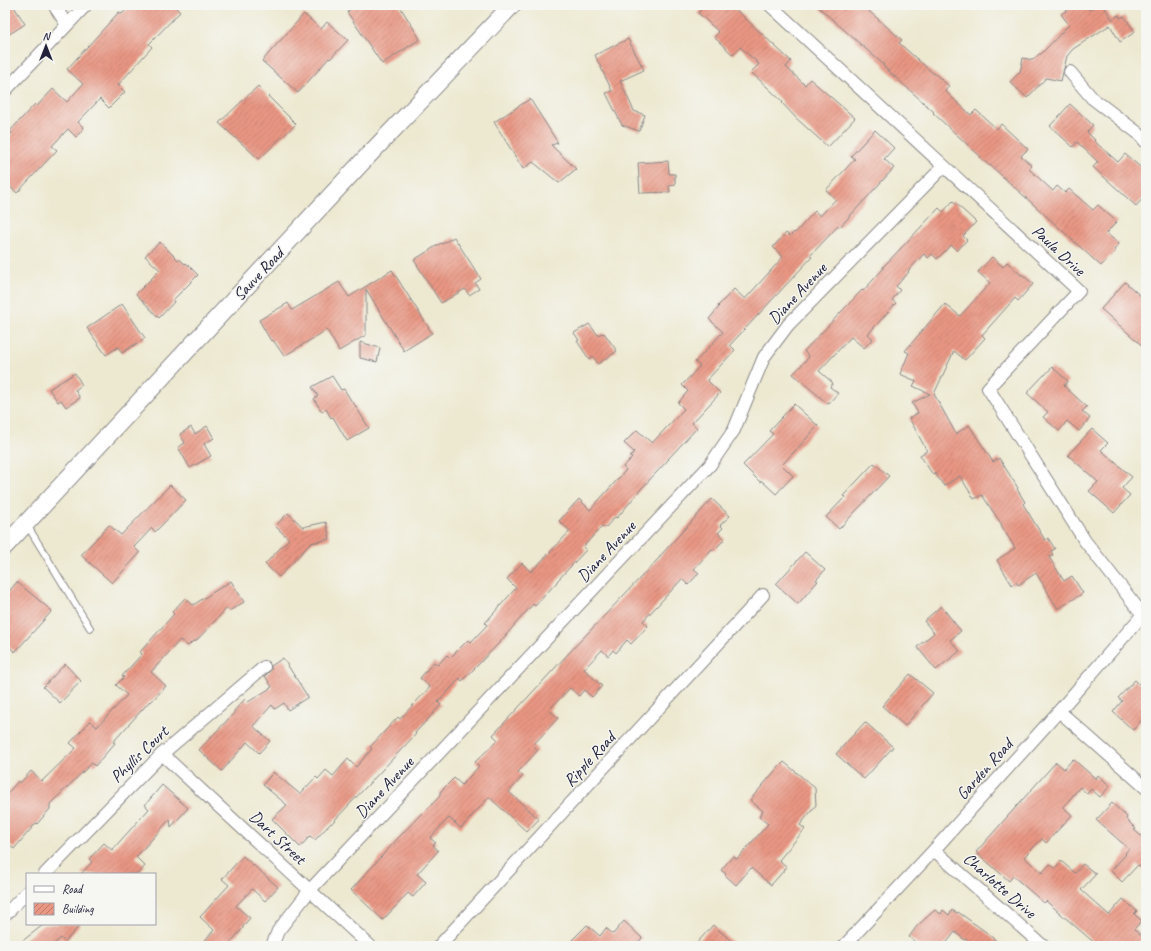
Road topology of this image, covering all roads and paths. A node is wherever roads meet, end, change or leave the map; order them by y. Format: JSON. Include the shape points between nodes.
{"nodes":[{"id":1,"x":54,"y":5,"type":"edge"},
{"id":2,"x":86,"y":5,"type":"edge"},
{"id":3,"x":512,"y":5,"type":"edge"},
{"id":4,"x":770,"y":5,"type":"edge"},
{"id":5,"x":68,"y":26,"type":"junction"},
{"id":6,"x":1070,"y":72,"type":"dead end"},
{"id":7,"x":5,"y":91,"type":"edge"},
{"id":8,"x":1146,"y":142,"type":"edge"},
{"id":9,"x":944,"y":166,"type":"junction"},
{"id":10,"x":26,"y":523,"type":"junction"},
{"id":11,"x":5,"y":546,"type":"edge"},
{"id":12,"x":763,"y":595,"type":"dead end"},
{"id":13,"x":1144,"y":613,"type":"edge"},
{"id":14,"x":90,"y":628,"type":"dead end"},
{"id":15,"x":264,"y":667,"type":"dead end"},
{"id":16,"x":1059,"y":711,"type":"junction"},
{"id":17,"x":162,"y":754,"type":"junction"},
{"id":18,"x":1146,"y":788,"type":"edge"},
{"id":19,"x":934,"y":850,"type":"junction"},
{"id":20,"x":46,"y":873,"type":"edge"},
{"id":21,"x":310,"y":890,"type":"junction"},
{"id":22,"x":26,"y":893,"type":"edge"},
{"id":23,"x":7,"y":913,"type":"dead end"},
{"id":24,"x":272,"y":946,"type":"edge"},
{"id":25,"x":370,"y":946,"type":"edge"},
{"id":26,"x":439,"y":946,"type":"edge"},
{"id":27,"x":844,"y":946,"type":"edge"},
{"id":28,"x":1043,"y":946,"type":"edge"}],
"edges":[{"from":1,"to":5,"type":"street"},
{"from":2,"to":5,"type":"street"},
{"from":3,"to":10,"type":"street","name":"Sauve Road"},
{"from":4,"to":9,"type":"street","name":"Paula Drive"},
{"from":5,"to":7,"type":"street"},
{"from":6,"to":8,"type":"street","via":[[1092,98]]},
{"from":9,"to":13,"type":"street","name":"Paula Drive","via":[[1079,291],[988,388],[1086,541]]},
{"from":9,"to":21,"type":"street","name":"Diane Avenue","via":[[788,325],[764,357],[734,430],[710,465]]},
{"from":10,"to":11,"type":"street","name":"Sauve Road"},
{"from":10,"to":14,"type":"lane"},
{"from":12,"to":26,"type":"street","name":"Ripple Road"},
{"from":13,"to":16,"type":"street","name":"Garden Road"},
{"from":15,"to":17,"type":"street","name":"Phyllis Court"},
{"from":16,"to":18,"type":"street"},
{"from":16,"to":19,"type":"street","name":"Garden Road"},
{"from":17,"to":20,"type":"street","name":"Phyllis Court"},
{"from":17,"to":21,"type":"street","name":"Dart Street"},
{"from":19,"to":27,"type":"street","name":"Garden Road"},
{"from":19,"to":28,"type":"street","name":"Charlotte Drive"},
{"from":21,"to":24,"type":"street","name":"Diane Avenue","via":[[278,931]]},
{"from":21,"to":25,"type":"street","name":"Dart Street"},
{"from":22,"to":23,"type":"street"}]}
